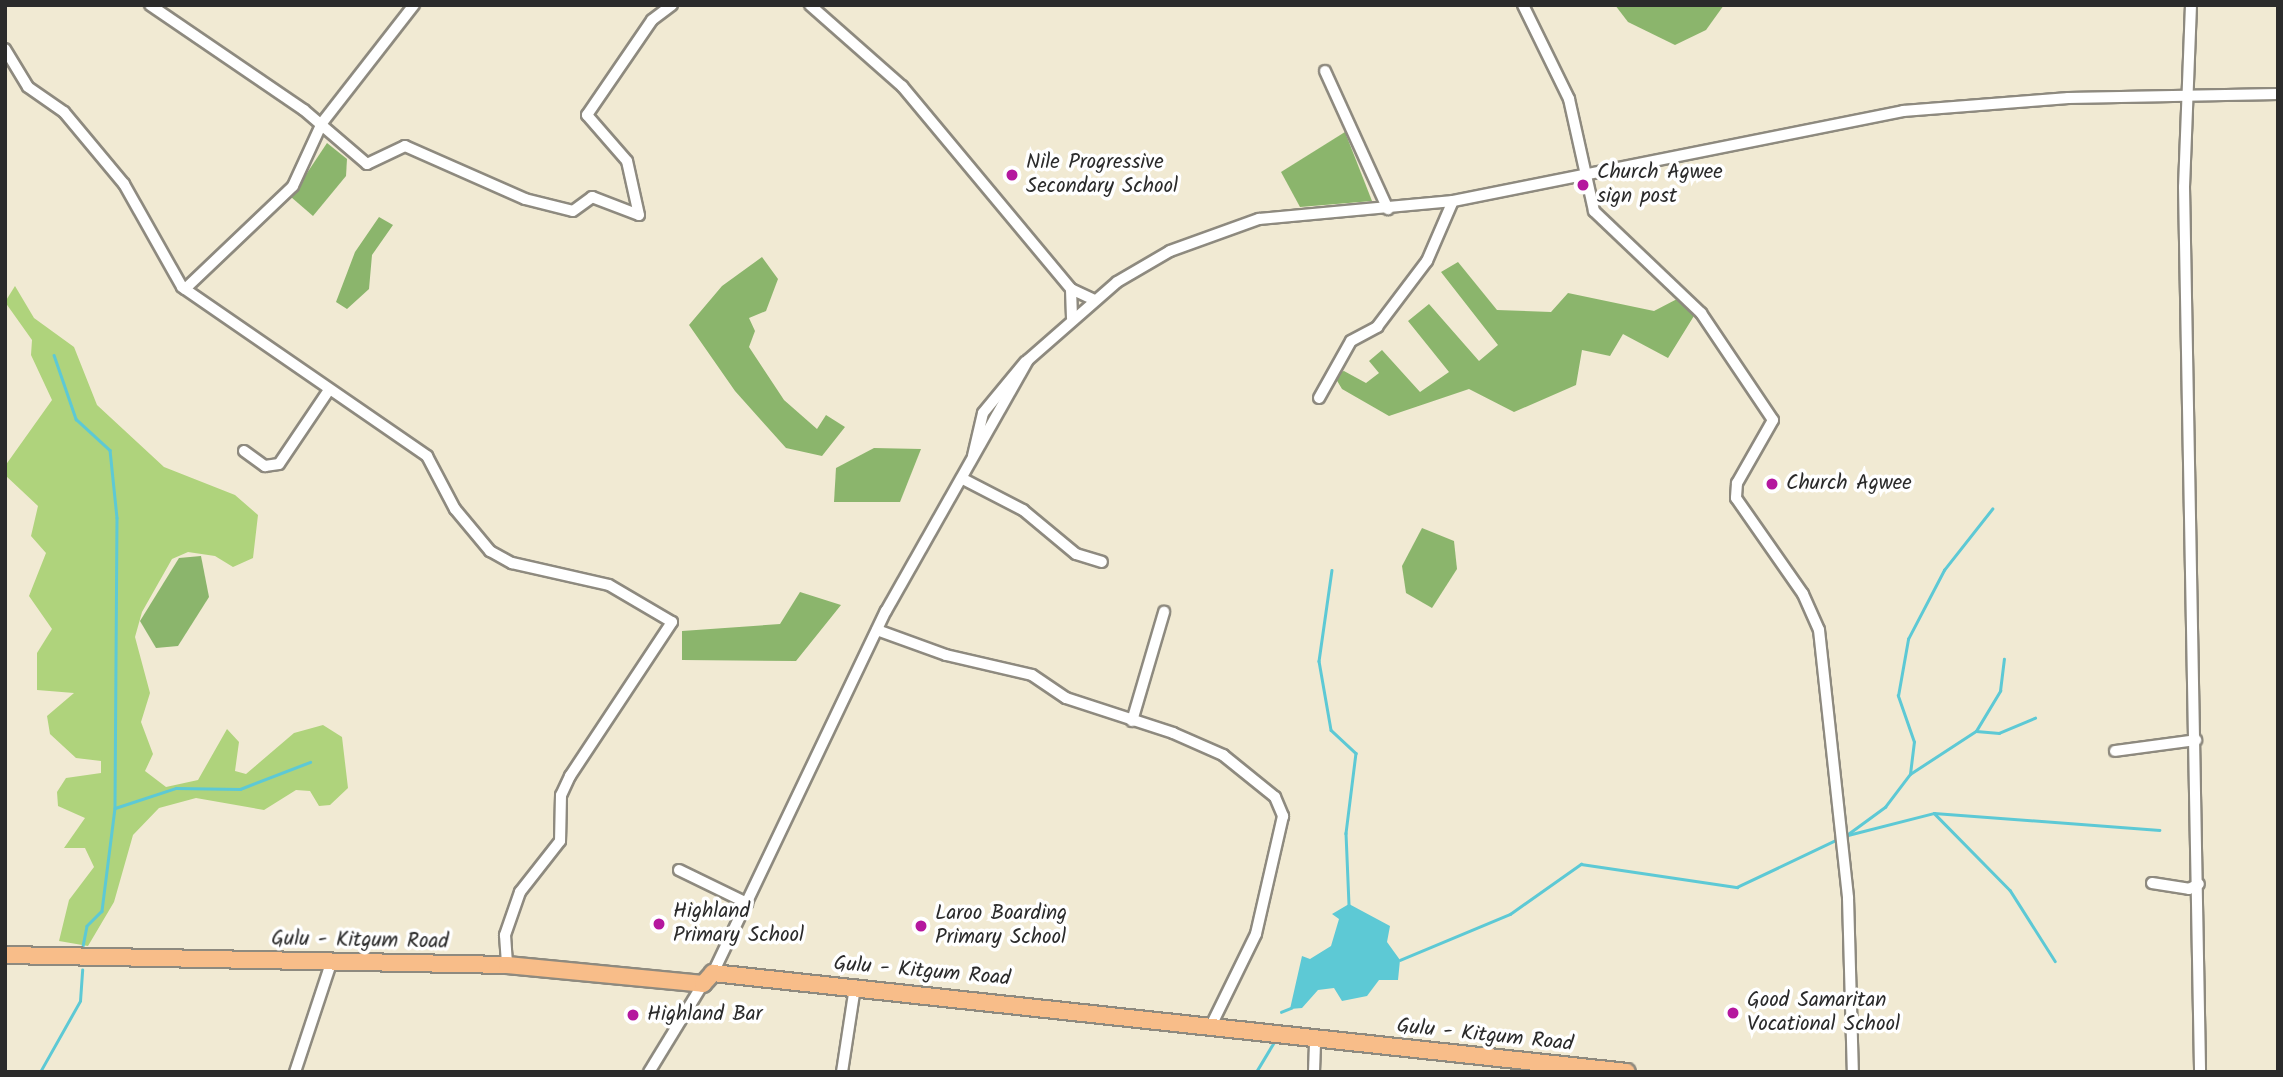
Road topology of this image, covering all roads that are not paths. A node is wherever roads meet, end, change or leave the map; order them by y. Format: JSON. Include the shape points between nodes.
{"nodes":[{"id":1,"x":150,"y":5,"type":"edge"},
{"id":2,"x":414,"y":5,"type":"edge"},
{"id":3,"x":672,"y":5,"type":"edge"},
{"id":4,"x":810,"y":5,"type":"edge"},
{"id":5,"x":1523,"y":5,"type":"edge"},
{"id":6,"x":2191,"y":5,"type":"edge"},
{"id":7,"x":5,"y":48,"type":"edge"},
{"id":8,"x":1325,"y":71,"type":"dead end"},
{"id":9,"x":2278,"y":94,"type":"edge"},
{"id":10,"x":2185,"y":100,"type":"junction"},
{"id":11,"x":322,"y":124,"type":"junction"},
{"id":12,"x":1589,"y":175,"type":"junction"},
{"id":13,"x":1453,"y":201,"type":"junction"},
{"id":14,"x":1388,"y":209,"type":"junction"},
{"id":15,"x":185,"y":289,"type":"junction"},
{"id":16,"x":1071,"y":289,"type":"junction"},
{"id":17,"x":1095,"y":300,"type":"junction"},
{"id":18,"x":1072,"y":318,"type":"junction"},
{"id":19,"x":329,"y":390,"type":"junction"},
{"id":20,"x":1319,"y":398,"type":"dead end"},
{"id":21,"x":244,"y":451,"type":"dead end"},
{"id":22,"x":962,"y":479,"type":"junction"},
{"id":23,"x":1102,"y":562,"type":"dead end"},
{"id":24,"x":1164,"y":612,"type":"dead end"},
{"id":25,"x":877,"y":630,"type":"junction"},
{"id":26,"x":1132,"y":721,"type":"junction"},
{"id":27,"x":2196,"y":740,"type":"junction"},
{"id":28,"x":2115,"y":751,"type":"dead end"},
{"id":29,"x":679,"y":870,"type":"dead end"},
{"id":30,"x":2152,"y":883,"type":"dead end"},
{"id":31,"x":2199,"y":884,"type":"junction"},
{"id":32,"x":747,"y":903,"type":"junction"},
{"id":33,"x":5,"y":955,"type":"edge"},
{"id":34,"x":331,"y":963,"type":"junction"},
{"id":35,"x":507,"y":965,"type":"junction"},
{"id":36,"x":708,"y":979,"type":"junction"},
{"id":37,"x":855,"y":987,"type":"junction"},
{"id":38,"x":1212,"y":1024,"type":"junction"},
{"id":39,"x":1315,"y":1037,"type":"junction"},
{"id":40,"x":295,"y":1072,"type":"edge"},
{"id":41,"x":649,"y":1072,"type":"edge"},
{"id":42,"x":842,"y":1072,"type":"edge"},
{"id":43,"x":1314,"y":1072,"type":"edge"},
{"id":44,"x":1627,"y":1072,"type":"edge"},
{"id":45,"x":1853,"y":1072,"type":"edge"},
{"id":46,"x":2200,"y":1072,"type":"edge"}],
"edges":[{"from":1,"to":11,"type":"street"},
{"from":2,"to":11,"type":"street"},
{"from":3,"to":11,"type":"street","via":[[652,20],[587,114],[627,161],[639,215],[593,198],[573,211],[524,199],[405,146],[367,164]]},
{"from":4,"to":16,"type":"street","via":[[917,102]]},
{"from":5,"to":12,"type":"street","via":[[1569,99]]},
{"from":6,"to":10,"type":"street"},
{"from":7,"to":15,"type":"street","via":[[23,81],[64,112],[124,184]]},
{"from":8,"to":14,"type":"street"},
{"from":9,"to":10,"type":"street"},
{"from":10,"to":12,"type":"street","via":[[2125,95],[1903,111],[1794,128]]},
{"from":10,"to":27,"type":"street"},
{"from":11,"to":15,"type":"street","via":[[293,186]]},
{"from":12,"to":13,"type":"street"},
{"from":12,"to":45,"type":"street","via":[[1594,211],[1701,313],[1773,420],[1737,483],[1736,498],[1803,594],[1819,631],[1848,898]]},
{"from":13,"to":14,"type":"street"},
{"from":13,"to":20,"type":"street","via":[[1427,261],[1377,327],[1351,341]]},
{"from":14,"to":17,"type":"street","via":[[1289,215],[1230,228],[1170,251]]},
{"from":15,"to":19,"type":"street"},
{"from":16,"to":17,"type":"street"},
{"from":16,"to":18,"type":"street"},
{"from":17,"to":18,"type":"street"},
{"from":18,"to":22,"type":"street","via":[[993,396],[977,426],[973,457]]},
{"from":19,"to":21,"type":"street","via":[[279,464],[265,466]]},
{"from":19,"to":35,"type":"street","via":[[427,456],[455,509],[490,551],[512,563],[609,585],[672,622],[570,776],[561,795],[560,841],[520,892],[505,935]]},
{"from":22,"to":23,"type":"street","via":[[1023,510],[1076,554]]},
{"from":22,"to":25,"type":"street"},
{"from":24,"to":26,"type":"street"},
{"from":25,"to":26,"type":"street","via":[[946,655],[1032,675],[1066,698]]},
{"from":25,"to":32,"type":"street"},
{"from":26,"to":38,"type":"street","via":[[1223,755],[1257,776],[1281,807],[1256,934]]},
{"from":27,"to":28,"type":"street"},
{"from":27,"to":31,"type":"street"},
{"from":29,"to":32,"type":"street"},
{"from":30,"to":31,"type":"street","via":[[2189,889]]},
{"from":31,"to":46,"type":"street"},
{"from":32,"to":36,"type":"street"},
{"from":33,"to":34,"type":"main road","name":"Gulu - Kitgum Road"},
{"from":34,"to":35,"type":"main road","name":"Gulu - Kitgum Road"},
{"from":34,"to":40,"type":"street"},
{"from":35,"to":36,"type":"main road","name":"Gulu - Kitgum Road"},
{"from":36,"to":37,"type":"main road","name":"Gulu - Kitgum Road"},
{"from":36,"to":41,"type":"street"},
{"from":37,"to":38,"type":"main road","name":"Gulu - Kitgum Road"},
{"from":37,"to":42,"type":"street"},
{"from":38,"to":39,"type":"main road","name":"Gulu - Kitgum Road"},
{"from":39,"to":43,"type":"street"},
{"from":39,"to":44,"type":"main road","name":"Gulu - Kitgum Road"}]}
